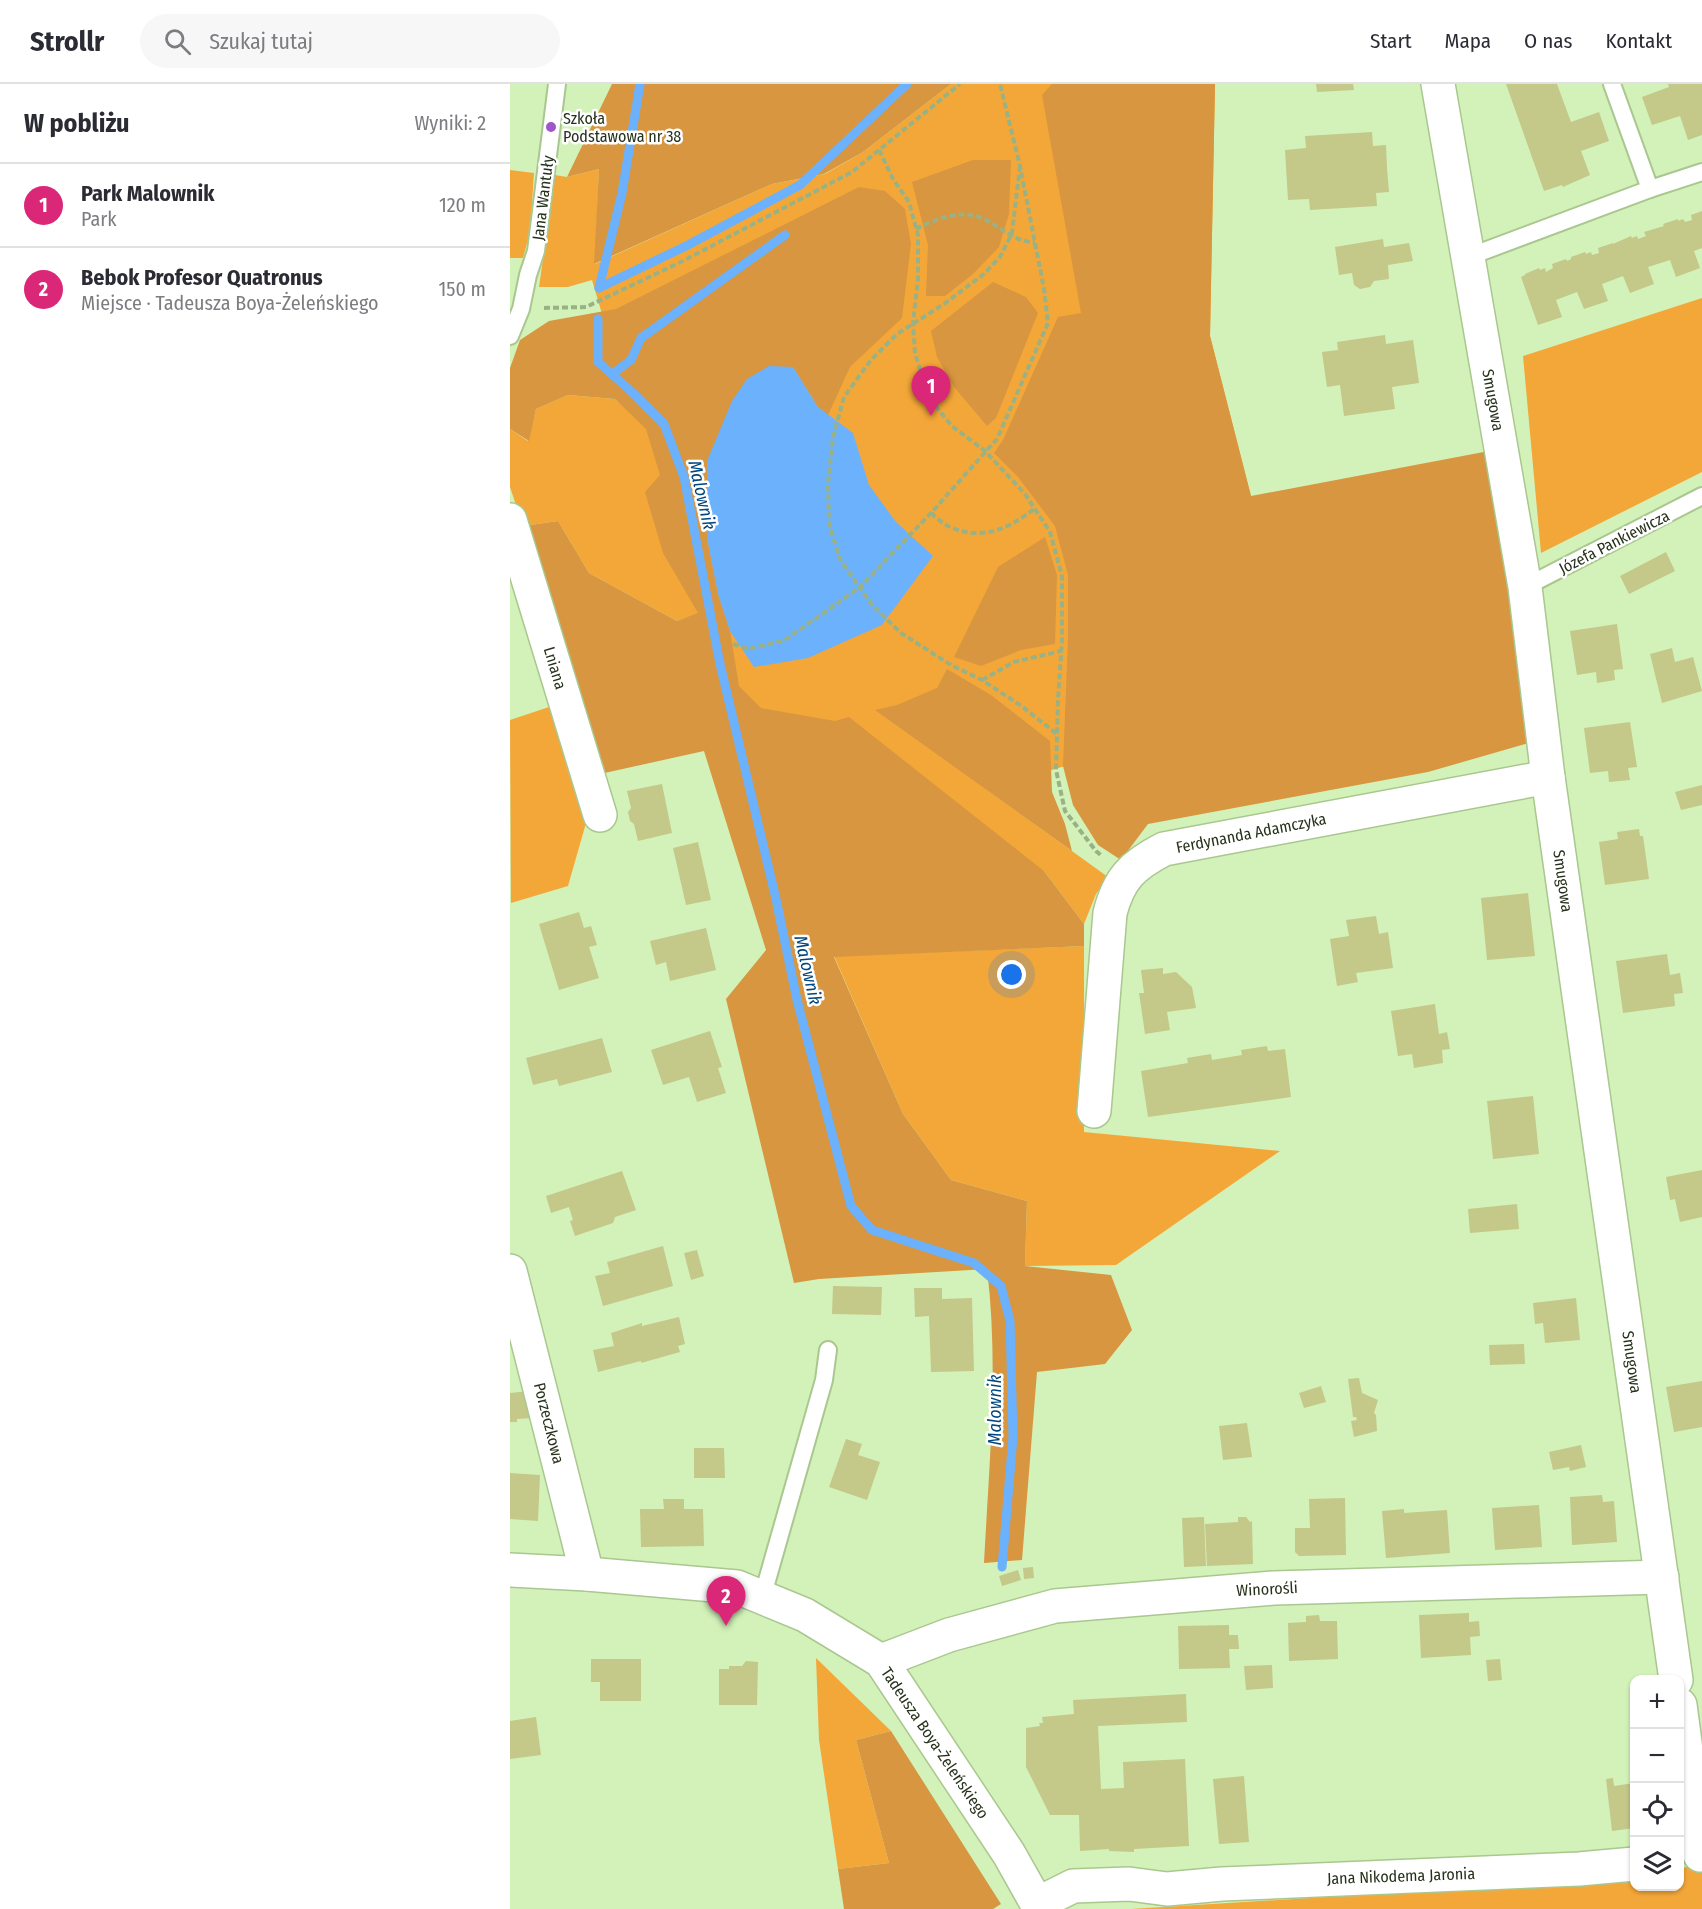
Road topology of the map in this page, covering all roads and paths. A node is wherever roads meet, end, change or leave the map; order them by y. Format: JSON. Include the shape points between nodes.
{"nodes":[{"id":1,"x":557,"y":84,"type":"edge"},
{"id":2,"x":960,"y":84,"type":"edge"},
{"id":3,"x":1000,"y":84,"type":"edge"},
{"id":4,"x":1438,"y":84,"type":"edge"},
{"id":5,"x":1612,"y":84,"type":"edge"},
{"id":6,"x":879,"y":150,"type":"junction"},
{"id":7,"x":1020,"y":166,"type":"junction"},
{"id":8,"x":1702,"y":172,"type":"edge"},
{"id":9,"x":1650,"y":189,"type":"junction"},
{"id":10,"x":916,"y":229,"type":"junction"},
{"id":11,"x":1011,"y":236,"type":"junction"},
{"id":12,"x":1035,"y":243,"type":"junction"},
{"id":13,"x":1468,"y":257,"type":"junction"},
{"id":14,"x":528,"y":275,"type":"junction"},
{"id":15,"x":510,"y":285,"type":"edge"},
{"id":16,"x":521,"y":309,"type":"junction"},
{"id":17,"x":913,"y":323,"type":"junction"},
{"id":18,"x":510,"y":336,"type":"edge"},
{"id":19,"x":985,"y":452,"type":"junction"},
{"id":20,"x":1702,"y":496,"type":"edge"},
{"id":21,"x":1034,"y":509,"type":"junction"},
{"id":22,"x":931,"y":513,"type":"junction"},
{"id":23,"x":510,"y":520,"type":"edge"},
{"id":24,"x":860,"y":587,"type":"junction"},
{"id":25,"x":1525,"y":587,"type":"junction"},
{"id":26,"x":733,"y":644,"type":"dead end"},
{"id":27,"x":1061,"y":651,"type":"junction"},
{"id":28,"x":982,"y":680,"type":"junction"},
{"id":29,"x":1057,"y":734,"type":"junction"},
{"id":30,"x":1548,"y":777,"type":"junction"},
{"id":31,"x":600,"y":815,"type":"dead end"},
{"id":32,"x":1126,"y":876,"type":"junction"},
{"id":33,"x":1094,"y":1111,"type":"dead end"},
{"id":34,"x":510,"y":1271,"type":"edge"},
{"id":35,"x":828,"y":1350,"type":"dead end"},
{"id":36,"x":510,"y":1570,"type":"edge"},
{"id":37,"x":588,"y":1575,"type":"junction"},
{"id":38,"x":1662,"y":1577,"type":"junction"},
{"id":39,"x":762,"y":1598,"type":"junction"},
{"id":40,"x":881,"y":1661,"type":"junction"},
{"id":41,"x":1675,"y":1675,"type":"edge"},
{"id":42,"x":1682,"y":1729,"type":"edge"},
{"id":43,"x":1694,"y":1856,"type":"edge"},
{"id":44,"x":1630,"y":1864,"type":"edge"},
{"id":45,"x":1167,"y":1889,"type":"junction"},
{"id":46,"x":1038,"y":1907,"type":"edge"},
{"id":47,"x":1115,"y":1909,"type":"edge"}],
"edges":[{"from":1,"to":14,"type":"lane","name":"Jana Wantuły","via":[[537,251]]},
{"from":2,"to":6,"type":"path"},
{"from":3,"to":7,"type":"path"},
{"from":4,"to":13,"type":"street","name":"Smugowa"},
{"from":5,"to":9,"type":"lane"},
{"from":6,"to":10,"type":"path","via":[[909,202]]},
{"from":6,"to":16,"type":"path","via":[[842,178],[585,307]]},
{"from":7,"to":11,"type":"path"},
{"from":7,"to":12,"type":"path"},
{"from":8,"to":9,"type":"lane"},
{"from":9,"to":13,"type":"lane"},
{"from":10,"to":11,"type":"path","via":[[941,217],[966,214],[986,219]]},
{"from":10,"to":17,"type":"path","via":[[918,279]]},
{"from":11,"to":12,"type":"path"},
{"from":11,"to":17,"type":"path","via":[[984,274]]},
{"from":12,"to":19,"type":"path","via":[[1048,323],[997,439]]},
{"from":13,"to":25,"type":"street","name":"Smugowa"},
{"from":14,"to":15,"type":"lane"},
{"from":14,"to":16,"type":"lane","name":"Jana Wantuły"},
{"from":16,"to":18,"type":"lane","name":"Jana Wantuły"},
{"from":17,"to":19,"type":"path","via":[[915,352],[928,397],[952,426]]},
{"from":17,"to":24,"type":"path","via":[[877,354],[844,397],[833,437],[829,524],[840,559]]},
{"from":19,"to":21,"type":"path"},
{"from":19,"to":22,"type":"path"},
{"from":20,"to":25,"type":"lane","name":"Józefa Pankiewicza"},
{"from":21,"to":22,"type":"path","via":[[997,532],[968,532],[949,527]]},
{"from":21,"to":27,"type":"path","via":[[1050,532],[1062,576]]},
{"from":22,"to":24,"type":"path"},
{"from":23,"to":31,"type":"street","name":"Lniana"},
{"from":24,"to":26,"type":"path","via":[[785,640],[749,649]]},
{"from":24,"to":28,"type":"path","via":[[872,605],[901,633]]},
{"from":25,"to":30,"type":"street","name":"Smugowa"},
{"from":27,"to":28,"type":"path","via":[[1014,662]]},
{"from":27,"to":29,"type":"path"},
{"from":28,"to":29,"type":"path"},
{"from":29,"to":32,"type":"path","via":[[1056,770],[1065,811],[1096,851]]},
{"from":30,"to":32,"type":"street","name":"Ferdynanda Adamczyka","via":[[1164,849],[1140,861]]},
{"from":30,"to":38,"type":"street","name":"Smugowa"},
{"from":32,"to":33,"type":"street","name":"Ferdynanda Adamczyka","via":[[1115,893],[1110,913]]},
{"from":34,"to":37,"type":"street","name":"Porzeczkowa"},
{"from":35,"to":39,"type":"lane","via":[[824,1380]]},
{"from":36,"to":37,"type":"street","name":"Tadeusza Boya-Żeleńskiego"},
{"from":37,"to":39,"type":"street","name":"Tadeusza Boya-Żeleńskiego","via":[[737,1587]]},
{"from":38,"to":40,"type":"street","name":"Winorośli","via":[[1274,1588],[1055,1606],[949,1635]]},
{"from":38,"to":41,"type":"street","name":"Smugowa"},
{"from":39,"to":40,"type":"street","name":"Tadeusza Boya-Żeleńskiego","via":[[805,1616]]},
{"from":40,"to":46,"type":"street","name":"Tadeusza Boya-Żeleńskiego","via":[[1009,1854]]},
{"from":42,"to":43,"type":"street"},
{"from":44,"to":45,"type":"street","name":"Jana Nikodema Jaronia"},
{"from":45,"to":46,"type":"street","name":"Jana Nikodema Jaronia","via":[[1129,1884],[1073,1886]]},
{"from":45,"to":47,"type":"street","name":"Jana Nikodema Jaronia"}]}
